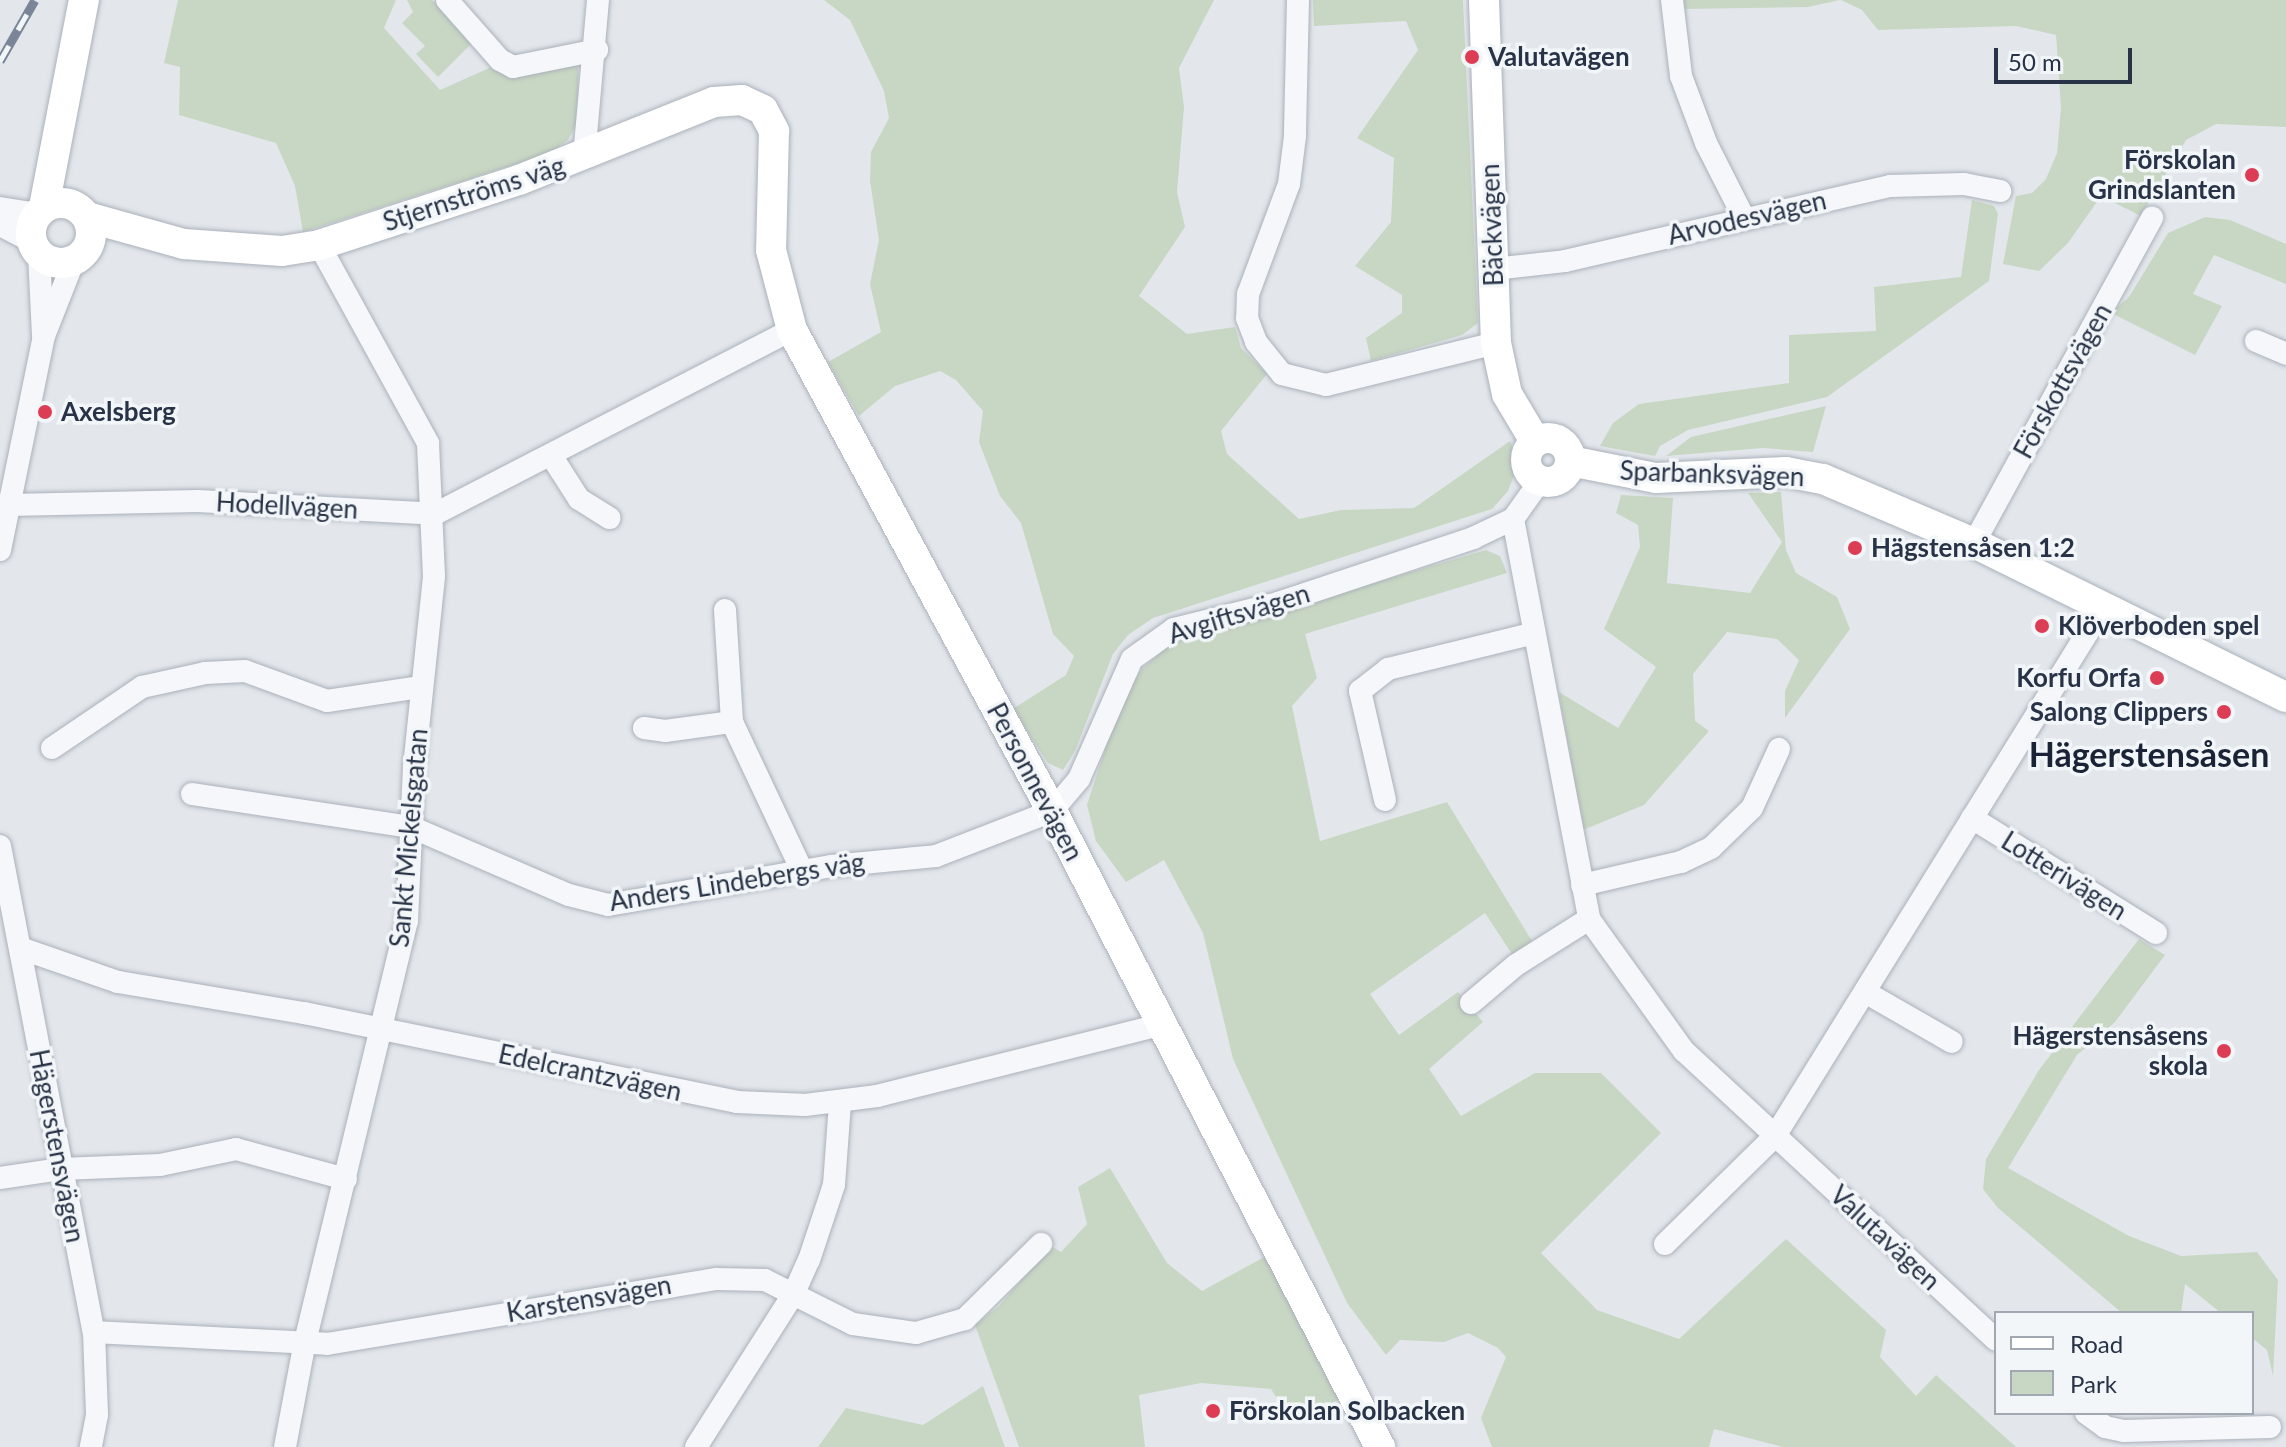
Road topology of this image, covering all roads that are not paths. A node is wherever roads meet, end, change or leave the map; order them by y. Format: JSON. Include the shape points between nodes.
{"nodes":[{"id":1,"x":84,"y":0,"type":"edge"},
{"id":2,"x":447,"y":0,"type":"edge"},
{"id":3,"x":598,"y":0,"type":"edge"},
{"id":4,"x":1298,"y":0,"type":"edge"},
{"id":5,"x":1484,"y":0,"type":"edge"},
{"id":6,"x":1672,"y":0,"type":"edge"},
{"id":7,"x":597,"y":50,"type":"junction"},
{"id":8,"x":755,"y":104,"type":"joint"},
{"id":9,"x":584,"y":157,"type":"junction"},
{"id":10,"x":2000,"y":191,"type":"dead end"},
{"id":11,"x":0,"y":208,"type":"edge"},
{"id":12,"x":1743,"y":216,"type":"junction"},
{"id":13,"x":2152,"y":218,"type":"dead end"},
{"id":14,"x":52,"y":223,"type":"junction"},
{"id":15,"x":0,"y":225,"type":"edge"},
{"id":16,"x":184,"y":244,"type":"junction"},
{"id":17,"x":319,"y":245,"type":"junction"},
{"id":18,"x":79,"y":257,"type":"junction"},
{"id":19,"x":1494,"y":269,"type":"junction"},
{"id":20,"x":792,"y":330,"type":"junction"},
{"id":21,"x":44,"y":336,"type":"junction"},
{"id":22,"x":2256,"y":341,"type":"dead end"},
{"id":23,"x":1496,"y":343,"type":"junction"},
{"id":24,"x":2286,"y":354,"type":"edge"},
{"id":25,"x":1535,"y":441,"type":"junction"},
{"id":26,"x":552,"y":457,"type":"junction"},
{"id":27,"x":1570,"y":461,"type":"junction"},
{"id":28,"x":1540,"y":481,"type":"junction"},
{"id":29,"x":9,"y":505,"type":"junction"},
{"id":30,"x":435,"y":514,"type":"junction"},
{"id":31,"x":610,"y":518,"type":"dead end"},
{"id":32,"x":1513,"y":519,"type":"junction"},
{"id":33,"x":1974,"y":543,"type":"junction"},
{"id":34,"x":0,"y":550,"type":"edge"},
{"id":35,"x":2104,"y":606,"type":"junction"},
{"id":36,"x":725,"y":610,"type":"dead end"},
{"id":37,"x":1531,"y":634,"type":"junction"},
{"id":38,"x":421,"y":687,"type":"junction"},
{"id":39,"x":2286,"y":697,"type":"edge"},
{"id":40,"x":732,"y":722,"type":"junction"},
{"id":41,"x":644,"y":728,"type":"dead end"},
{"id":42,"x":52,"y":748,"type":"dead end"},
{"id":43,"x":1779,"y":749,"type":"dead end"},
{"id":44,"x":192,"y":794,"type":"dead end"},
{"id":45,"x":1385,"y":800,"type":"dead end"},
{"id":46,"x":1052,"y":811,"type":"junction"},
{"id":47,"x":1972,"y":818,"type":"junction"},
{"id":48,"x":411,"y":827,"type":"junction"},
{"id":49,"x":0,"y":846,"type":"edge"},
{"id":50,"x":802,"y":871,"type":"junction"},
{"id":51,"x":1582,"y":885,"type":"junction"},
{"id":52,"x":1589,"y":919,"type":"junction"},
{"id":53,"x":2156,"y":933,"type":"dead end"},
{"id":54,"x":20,"y":948,"type":"junction"},
{"id":55,"x":1865,"y":992,"type":"junction"},
{"id":56,"x":1471,"y":1003,"type":"dead end"},
{"id":57,"x":1163,"y":1024,"type":"junction"},
{"id":58,"x":383,"y":1030,"type":"junction"},
{"id":59,"x":1952,"y":1042,"type":"dead end"},
{"id":60,"x":840,"y":1103,"type":"junction"},
{"id":61,"x":1775,"y":1136,"type":"junction"},
{"id":62,"x":61,"y":1169,"type":"junction"},
{"id":63,"x":0,"y":1178,"type":"edge"},
{"id":64,"x":346,"y":1179,"type":"junction"},
{"id":65,"x":1041,"y":1244,"type":"dead end"},
{"id":66,"x":1665,"y":1244,"type":"dead end"},
{"id":67,"x":794,"y":1293,"type":"junction"},
{"id":68,"x":94,"y":1332,"type":"junction"},
{"id":69,"x":1994,"y":1338,"type":"edge"},
{"id":70,"x":304,"y":1346,"type":"junction"},
{"id":71,"x":2089,"y":1415,"type":"edge"},
{"id":72,"x":2270,"y":1427,"type":"dead end"},
{"id":73,"x":91,"y":1447,"type":"edge"},
{"id":74,"x":285,"y":1447,"type":"edge"},
{"id":75,"x":696,"y":1447,"type":"edge"},
{"id":76,"x":1380,"y":1447,"type":"edge"}],
"edges":[{"from":1,"to":14,"type":"street"},
{"from":2,"to":7,"type":"street","via":[[500,60],[513,67]]},
{"from":3,"to":7,"type":"street"},
{"from":4,"to":23,"type":"street","via":[[1289,184],[1248,294],[1247,318],[1256,342],[1282,374],[1326,385]]},
{"from":5,"to":19,"type":"street","name":"Bäckvägen"},
{"from":6,"to":12,"type":"street","via":[[1681,76],[1706,143]]},
{"from":7,"to":9,"type":"street"},
{"from":8,"to":9,"type":"street","name":"Stjernströms väg","via":[[714,102]]},
{"from":8,"to":20,"type":"street","name":"Personnevägen","via":[[774,131],[768,225]]},
{"from":9,"to":17,"type":"street","name":"Stjernströms väg"},
{"from":10,"to":12,"type":"street","name":"Arvodesvägen","via":[[1964,184],[1890,186]]},
{"from":11,"to":14,"type":"street"},
{"from":12,"to":19,"type":"street","name":"Arvodesvägen","via":[[1565,261]]},
{"from":13,"to":33,"type":"street","name":"Förskottsvägen"},
{"from":14,"to":15,"type":"street"},
{"from":14,"to":16,"type":"street","name":"Stjernströms väg"},
{"from":14,"to":18,"type":"street","name":"Stjernströms väg","via":[[53,262]]},
{"from":14,"to":18,"type":"street","via":[[91,235]]},
{"from":14,"to":21,"type":"street"},
{"from":16,"to":17,"type":"street","name":"Stjernströms väg","via":[[258,252]]},
{"from":16,"to":18,"type":"street","name":"Stjernströms väg","via":[[104,248]]},
{"from":17,"to":30,"type":"street","name":"Sankt Mickelsgatan","via":[[428,443]]},
{"from":18,"to":21,"type":"street"},
{"from":19,"to":23,"type":"street","name":"Bäckvägen"},
{"from":20,"to":26,"type":"street","name":"Hodellvägen"},
{"from":20,"to":46,"type":"street","name":"Personnevägen"},
{"from":21,"to":29,"type":"street"},
{"from":22,"to":24,"type":"street"},
{"from":23,"to":25,"type":"street","name":"Bäckvägen","via":[[1507,394]]},
{"from":25,"to":27,"type":"street","via":[[1555,439],[1566,448]]},
{"from":25,"to":28,"type":"street","via":[[1525,459],[1529,473]]},
{"from":26,"to":30,"type":"street","name":"Hodellvägen"},
{"from":26,"to":31,"type":"street","via":[[579,499]]},
{"from":27,"to":28,"type":"street","via":[[1560,479]]},
{"from":27,"to":33,"type":"street","name":"Sparbanksvägen","via":[[1656,478],[1810,475]]},
{"from":28,"to":32,"type":"street"},
{"from":29,"to":30,"type":"street","name":"Hodellvägen","via":[[198,501]]},
{"from":29,"to":34,"type":"street"},
{"from":30,"to":38,"type":"street","name":"Sankt Mickelsgatan","via":[[433,590]]},
{"from":32,"to":37,"type":"street","name":"Valutavägen"},
{"from":32,"to":46,"type":"street","name":"Avgiftsvägen","via":[[1473,538],[1278,603],[1174,629],[1152,641],[1132,659],[1079,779]]},
{"from":33,"to":35,"type":"street","name":"Sparbanksvägen"},
{"from":35,"to":39,"type":"street","name":"Sparbanksvägen"},
{"from":35,"to":47,"type":"street","name":"Lotterivägen"},
{"from":36,"to":40,"type":"street"},
{"from":37,"to":45,"type":"street","via":[[1388,669],[1360,691]]},
{"from":37,"to":51,"type":"street","name":"Valutavägen"},
{"from":38,"to":42,"type":"street","via":[[327,701],[245,671],[205,673],[142,687]]},
{"from":38,"to":48,"type":"street","name":"Sankt Mickelsgatan"},
{"from":40,"to":41,"type":"street","via":[[665,731]]},
{"from":40,"to":50,"type":"street"},
{"from":43,"to":51,"type":"street","via":[[1752,808],[1711,848],[1681,862]]},
{"from":44,"to":48,"type":"street","name":"Anders Lindebergs väg"},
{"from":46,"to":50,"type":"street","name":"Anders Lindebergs väg","via":[[936,856]]},
{"from":46,"to":57,"type":"street","name":"Personnevägen"},
{"from":47,"to":53,"type":"street","name":"Lotterivägen"},
{"from":47,"to":55,"type":"street","name":"Lotterivägen"},
{"from":48,"to":50,"type":"street","name":"Anders Lindebergs väg","via":[[578,898],[608,905]]},
{"from":48,"to":58,"type":"street","name":"Sankt Mickelsgatan","via":[[407,921]]},
{"from":49,"to":54,"type":"street","name":"Hägerstensvägen"},
{"from":51,"to":52,"type":"street","name":"Valutavägen"},
{"from":52,"to":56,"type":"street","via":[[1516,965]]},
{"from":52,"to":61,"type":"street","name":"Valutavägen","via":[[1684,1051]]},
{"from":54,"to":58,"type":"street","name":"Edelcrantzvägen","via":[[118,982]]},
{"from":54,"to":62,"type":"street","name":"Hägerstensvägen"},
{"from":55,"to":59,"type":"street"},
{"from":55,"to":61,"type":"street","name":"Lotterivägen"},
{"from":57,"to":60,"type":"street","name":"Edelcrantzvägen","via":[[917,1089]]},
{"from":57,"to":76,"type":"street","name":"Personnevägen"},
{"from":58,"to":60,"type":"street","name":"Edelcrantzvägen","via":[[737,1102]]},
{"from":58,"to":64,"type":"street","name":"Sankt Mickelsgatan"},
{"from":60,"to":67,"type":"street","via":[[834,1185]]},
{"from":61,"to":66,"type":"street"},
{"from":61,"to":69,"type":"street","name":"Valutavägen"},
{"from":62,"to":63,"type":"street"},
{"from":62,"to":64,"type":"street","via":[[160,1165],[236,1149]]},
{"from":62,"to":68,"type":"street","name":"Hägerstensvägen"},
{"from":64,"to":70,"type":"street","name":"Sankt Mickelsgatan"},
{"from":65,"to":67,"type":"street","name":"Karstensvägen","via":[[979,1309],[936,1329],[872,1330],[834,1317]]},
{"from":67,"to":70,"type":"street","name":"Karstensvägen","via":[[765,1280],[680,1283]]},
{"from":67,"to":75,"type":"street"},
{"from":68,"to":70,"type":"street","name":"Karstensvägen"},
{"from":68,"to":73,"type":"street","name":"Hägerstensvägen","via":[[97,1415]]},
{"from":70,"to":74,"type":"street","name":"Sankt Mickelsgatan"},
{"from":71,"to":72,"type":"street","via":[[2105,1427],[2124,1431]]}]}
